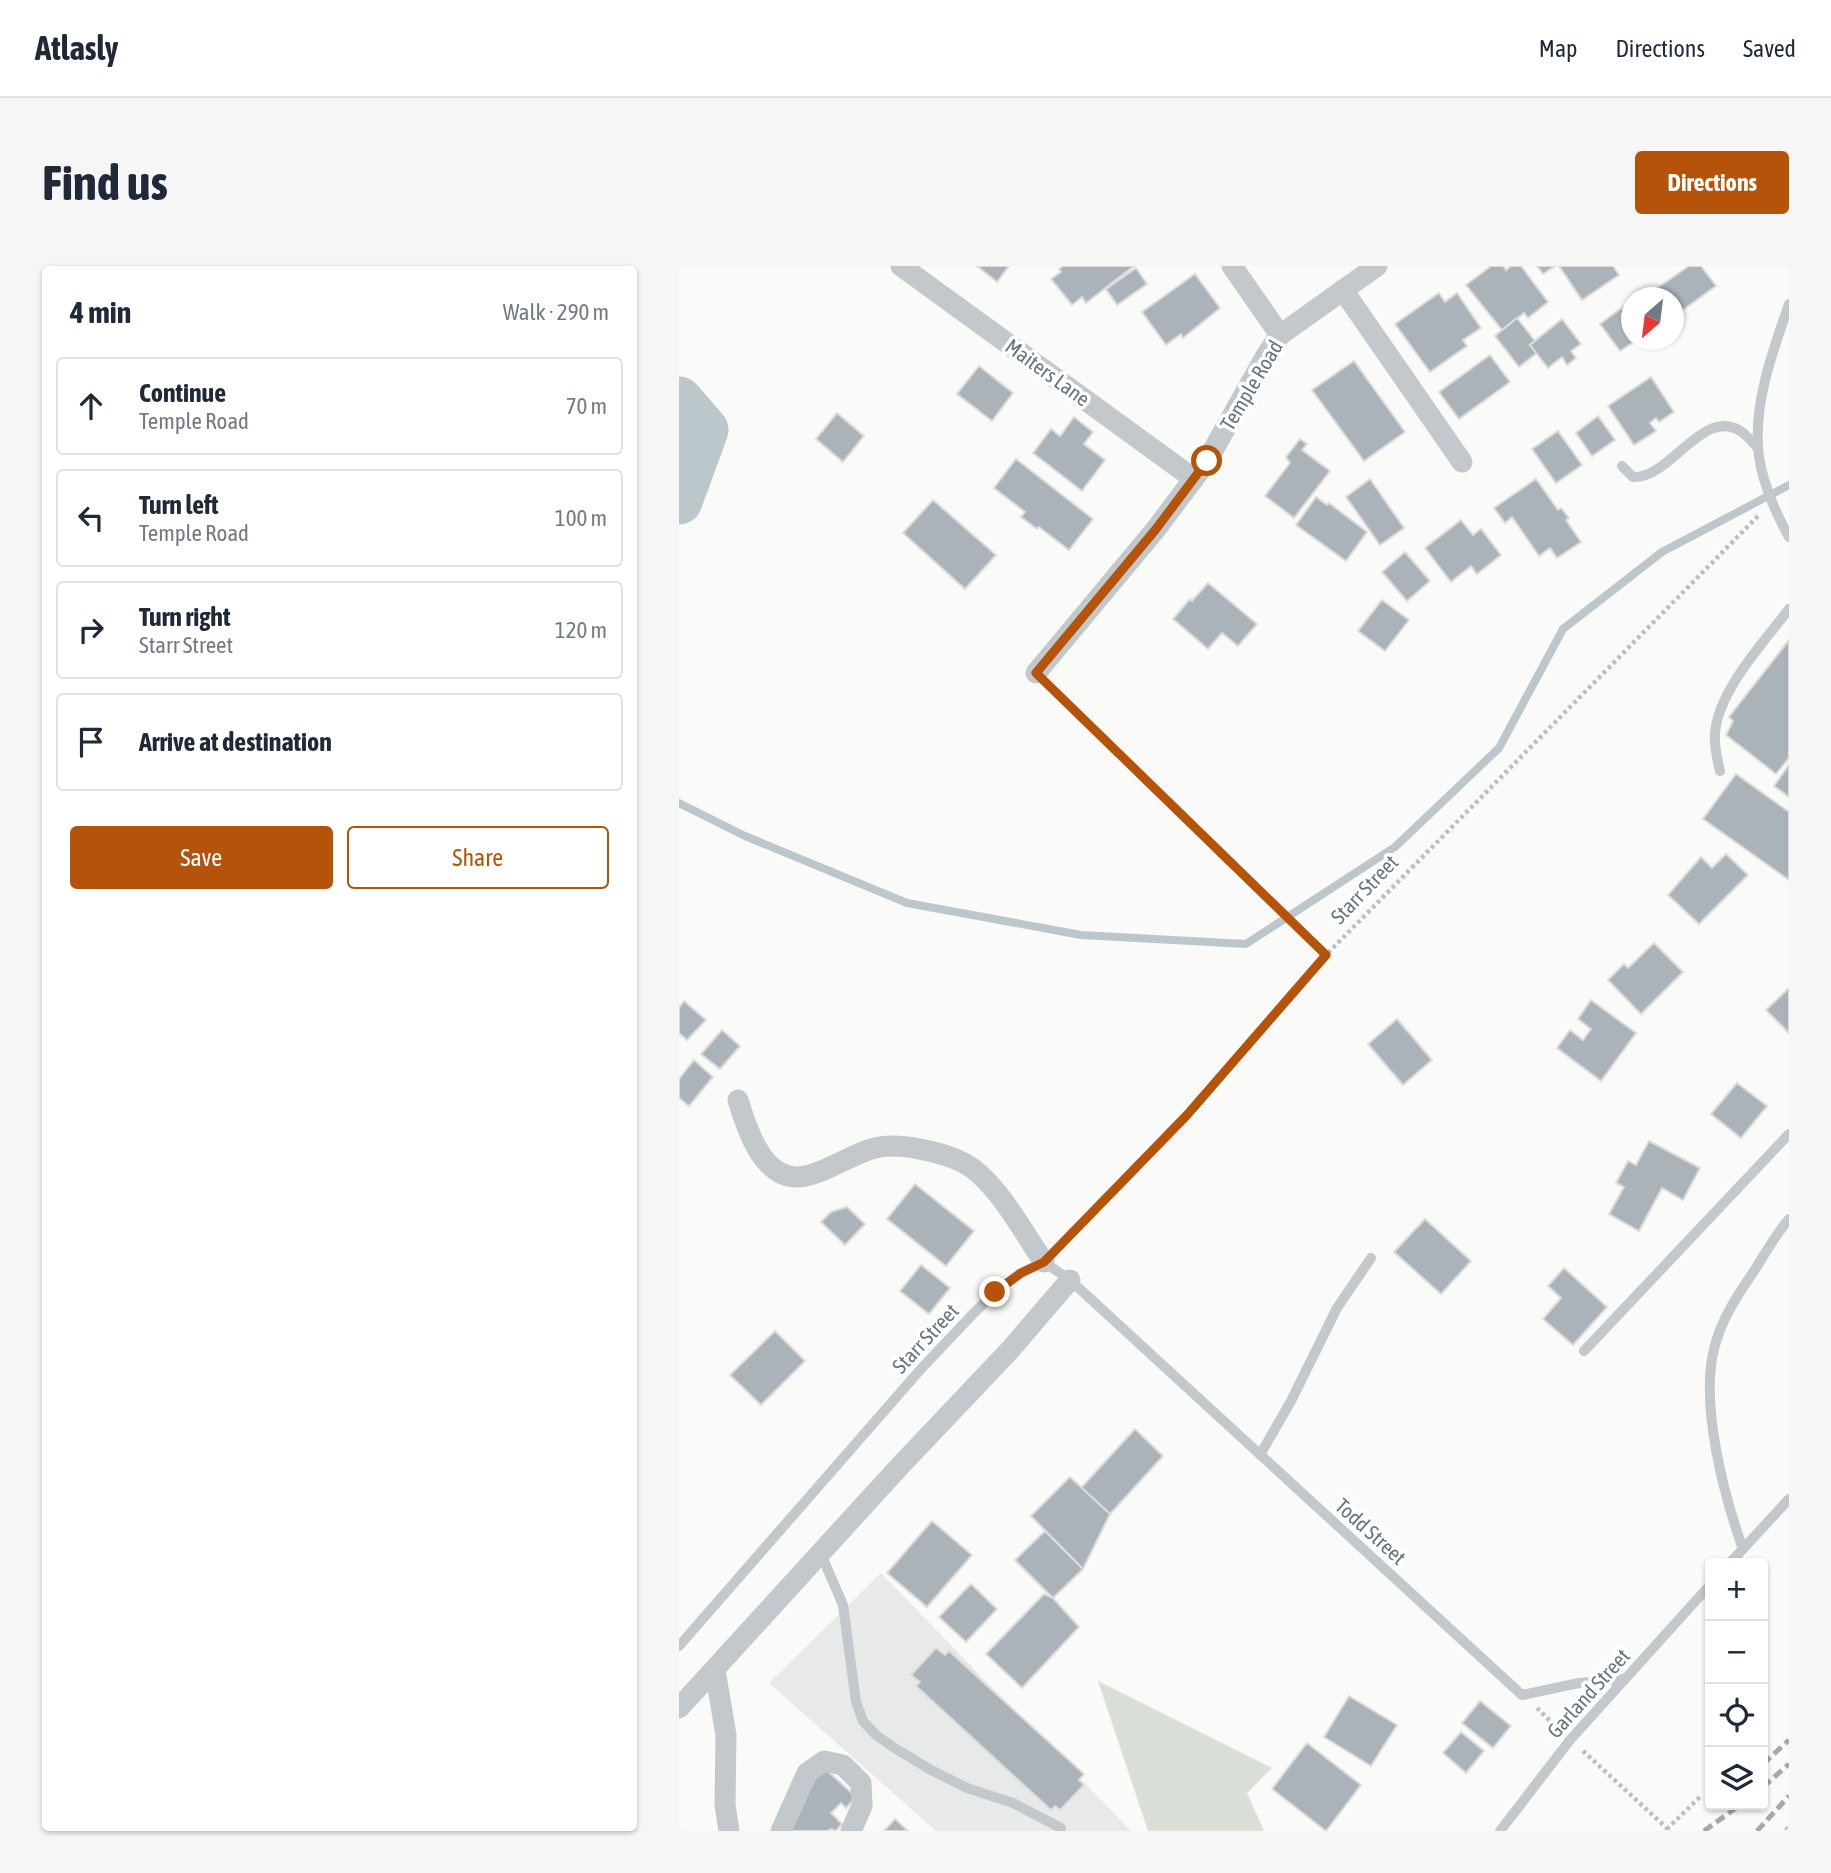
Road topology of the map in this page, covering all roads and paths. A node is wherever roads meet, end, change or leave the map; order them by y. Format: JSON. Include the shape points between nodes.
{"nodes":[{"id":1,"x":901,"y":266,"type":"edge"},
{"id":2,"x":1232,"y":266,"type":"edge"},
{"id":3,"x":1377,"y":266,"type":"edge"},
{"id":4,"x":1343,"y":290,"type":"junction"},
{"id":5,"x":1789,"y":303,"type":"edge"},
{"id":6,"x":1280,"y":335,"type":"junction"},
{"id":7,"x":1758,"y":448,"type":"junction"},
{"id":8,"x":1462,"y":462,"type":"dead end"},
{"id":9,"x":1622,"y":466,"type":"dead end"},
{"id":10,"x":1194,"y":479,"type":"junction"},
{"id":11,"x":1771,"y":501,"type":"junction"},
{"id":12,"x":1789,"y":537,"type":"edge"},
{"id":13,"x":1789,"y":610,"type":"edge"},
{"id":14,"x":1036,"y":673,"type":"joint"},
{"id":15,"x":1720,"y":771,"type":"dead end"},
{"id":16,"x":1326,"y":955,"type":"junction"},
{"id":17,"x":738,"y":1100,"type":"dead end"},
{"id":18,"x":1789,"y":1133,"type":"edge"},
{"id":19,"x":1789,"y":1219,"type":"edge"},
{"id":20,"x":1371,"y":1258,"type":"dead end"},
{"id":21,"x":1044,"y":1262,"type":"junction"},
{"id":22,"x":1070,"y":1280,"type":"junction"},
{"id":23,"x":1584,"y":1351,"type":"dead end"},
{"id":24,"x":1260,"y":1455,"type":"junction"},
{"id":25,"x":1789,"y":1499,"type":"edge"},
{"id":26,"x":1743,"y":1549,"type":"junction"},
{"id":27,"x":821,"y":1554,"type":"junction"},
{"id":28,"x":1735,"y":1558,"type":"edge"},
{"id":29,"x":1705,"y":1591,"type":"edge"},
{"id":30,"x":679,"y":1646,"type":"edge"},
{"id":31,"x":715,"y":1671,"type":"junction"},
{"id":32,"x":1625,"y":1679,"type":"junction"},
{"id":33,"x":1523,"y":1695,"type":"junction"},
{"id":34,"x":679,"y":1708,"type":"edge"},
{"id":35,"x":1570,"y":1740,"type":"junction"},
{"id":36,"x":1702,"y":1795,"type":"dead end"},
{"id":37,"x":1061,"y":1828,"type":"dead end"},
{"id":38,"x":1669,"y":1830,"type":"edge"},
{"id":39,"x":729,"y":1831,"type":"edge"},
{"id":40,"x":781,"y":1831,"type":"edge"},
{"id":41,"x":851,"y":1831,"type":"edge"},
{"id":42,"x":1500,"y":1831,"type":"edge"}],
"edges":[{"from":1,"to":10,"type":"street","name":"Maiters Lane"},
{"from":2,"to":6,"type":"street"},
{"from":3,"to":4,"type":"street","name":"Temple Road"},
{"from":4,"to":6,"type":"street","name":"Temple Road"},
{"from":4,"to":8,"type":"street"},
{"from":5,"to":7,"type":"lane","via":[[1764,386]]},
{"from":6,"to":10,"type":"street","name":"Temple Road"},
{"from":7,"to":9,"type":"lane","via":[[1741,431],[1724,426],[1708,430],[1643,478],[1633,477]]},
{"from":7,"to":11,"type":"lane"},
{"from":10,"to":14,"type":"street","name":"Temple Road"},
{"from":11,"to":12,"type":"lane"},
{"from":11,"to":16,"type":"path","name":"Starr Street"},
{"from":13,"to":15,"type":"lane","via":[[1743,670],[1720,712],[1715,730]]},
{"from":14,"to":16,"type":"path"},
{"from":16,"to":21,"type":"path","name":"Starr Street","via":[[1187,1115]]},
{"from":17,"to":21,"type":"street","via":[[750,1139],[766,1160],[792,1177],[806,1176],[879,1147],[919,1149],[964,1163],[986,1180]]},
{"from":18,"to":23,"type":"lane"},
{"from":19,"to":26,"type":"lane","via":[[1734,1303],[1713,1350],[1713,1426],[1726,1500]]},
{"from":20,"to":24,"type":"lane","via":[[1337,1308]]},
{"from":21,"to":22,"type":"lane","name":"Todd Street"},
{"from":21,"to":30,"type":"lane","name":"Starr Street","via":[[995,1292],[972,1315]]},
{"from":22,"to":24,"type":"lane","name":"Todd Street"},
{"from":22,"to":27,"type":"street"},
{"from":24,"to":33,"type":"lane","name":"Todd Street"},
{"from":25,"to":26,"type":"lane"},
{"from":26,"to":28,"type":"lane"},
{"from":27,"to":31,"type":"street"},
{"from":27,"to":37,"type":"lane","via":[[843,1605],[856,1702],[863,1721],[893,1747],[931,1770]]},
{"from":29,"to":32,"type":"lane","name":"Garland Street"},
{"from":31,"to":34,"type":"street"},
{"from":31,"to":39,"type":"street","via":[[726,1735]]},
{"from":32,"to":33,"type":"lane"},
{"from":32,"to":35,"type":"lane","name":"Garland Street"},
{"from":33,"to":35,"type":"path"},
{"from":35,"to":38,"type":"path"},
{"from":35,"to":42,"type":"lane","name":"Garland Street"},
{"from":36,"to":38,"type":"path"},
{"from":40,"to":41,"type":"street","via":[[807,1773],[824,1760],[843,1765],[861,1783],[862,1806]]}]}
